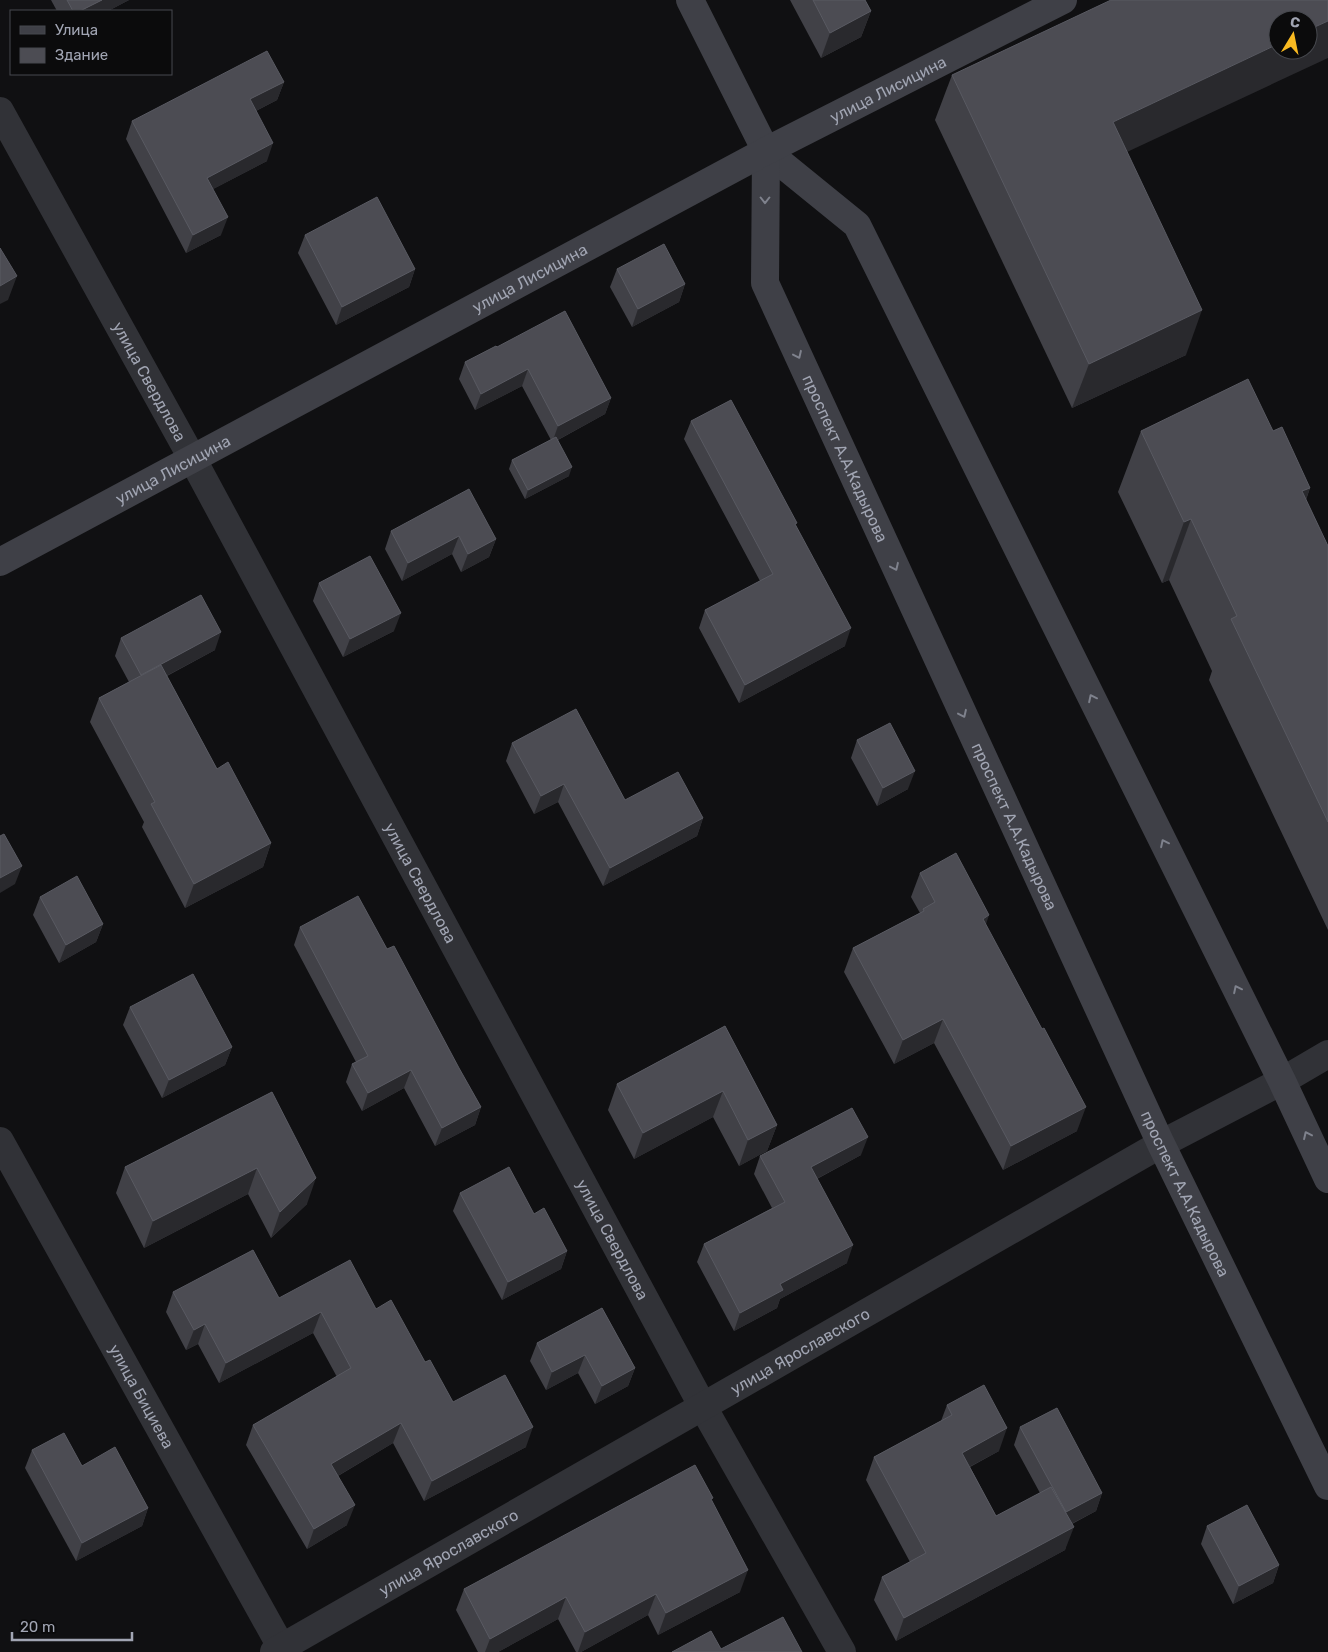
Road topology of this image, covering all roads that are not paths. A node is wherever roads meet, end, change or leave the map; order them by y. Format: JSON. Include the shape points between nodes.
{"nodes":[{"id":1,"x":690,"y":0,"type":"edge"},
{"id":2,"x":1062,"y":0,"type":"edge"},
{"id":3,"x":0,"y":111,"type":"edge"},
{"id":4,"x":766,"y":151,"type":"junction"},
{"id":5,"x":192,"y":458,"type":"junction"},
{"id":6,"x":0,"y":562,"type":"edge"},
{"id":7,"x":1328,"y":1054,"type":"edge"},
{"id":8,"x":1282,"y":1081,"type":"junction"},
{"id":9,"x":0,"y":1141,"type":"edge"},
{"id":10,"x":1160,"y":1144,"type":"junction"},
{"id":11,"x":1328,"y":1179,"type":"edge"},
{"id":12,"x":703,"y":1407,"type":"junction"},
{"id":13,"x":1328,"y":1486,"type":"edge"},
{"id":14,"x":280,"y":1650,"type":"edge"},
{"id":15,"x":842,"y":1652,"type":"edge"}],
"edges":[{"from":1,"to":4,"type":"street","name":"проспект А.А.Кадырова"},
{"from":2,"to":4,"type":"street","name":"улица Лисицина"},
{"from":3,"to":5,"type":"street","name":"улица Свердлова"},
{"from":4,"to":5,"type":"street","name":"улица Лисицина"},
{"from":8,"to":4,"type":"street","name":"проспект А.А.Кадырова","one_way":true,"via":[[857,225]]},
{"from":4,"to":10,"type":"street","name":"проспект А.А.Кадырова","one_way":true,"via":[[765,283]]},
{"from":5,"to":6,"type":"street","name":"улица Лисицина"},
{"from":5,"to":12,"type":"street","name":"улица Свердлова"},
{"from":7,"to":8,"type":"street","name":"улица Ярославского"},
{"from":8,"to":10,"type":"street","name":"улица Ярославского"},
{"from":11,"to":8,"type":"street","name":"проспект А.А.Кадырова","one_way":true},
{"from":9,"to":14,"type":"street","name":"улица Бициева"},
{"from":10,"to":12,"type":"street","name":"улица Ярославского"},
{"from":10,"to":13,"type":"street","name":"проспект А.А.Кадырова"},
{"from":12,"to":14,"type":"street","name":"улица Ярославского"},
{"from":12,"to":15,"type":"street","name":"улица Свердлова"}]}
